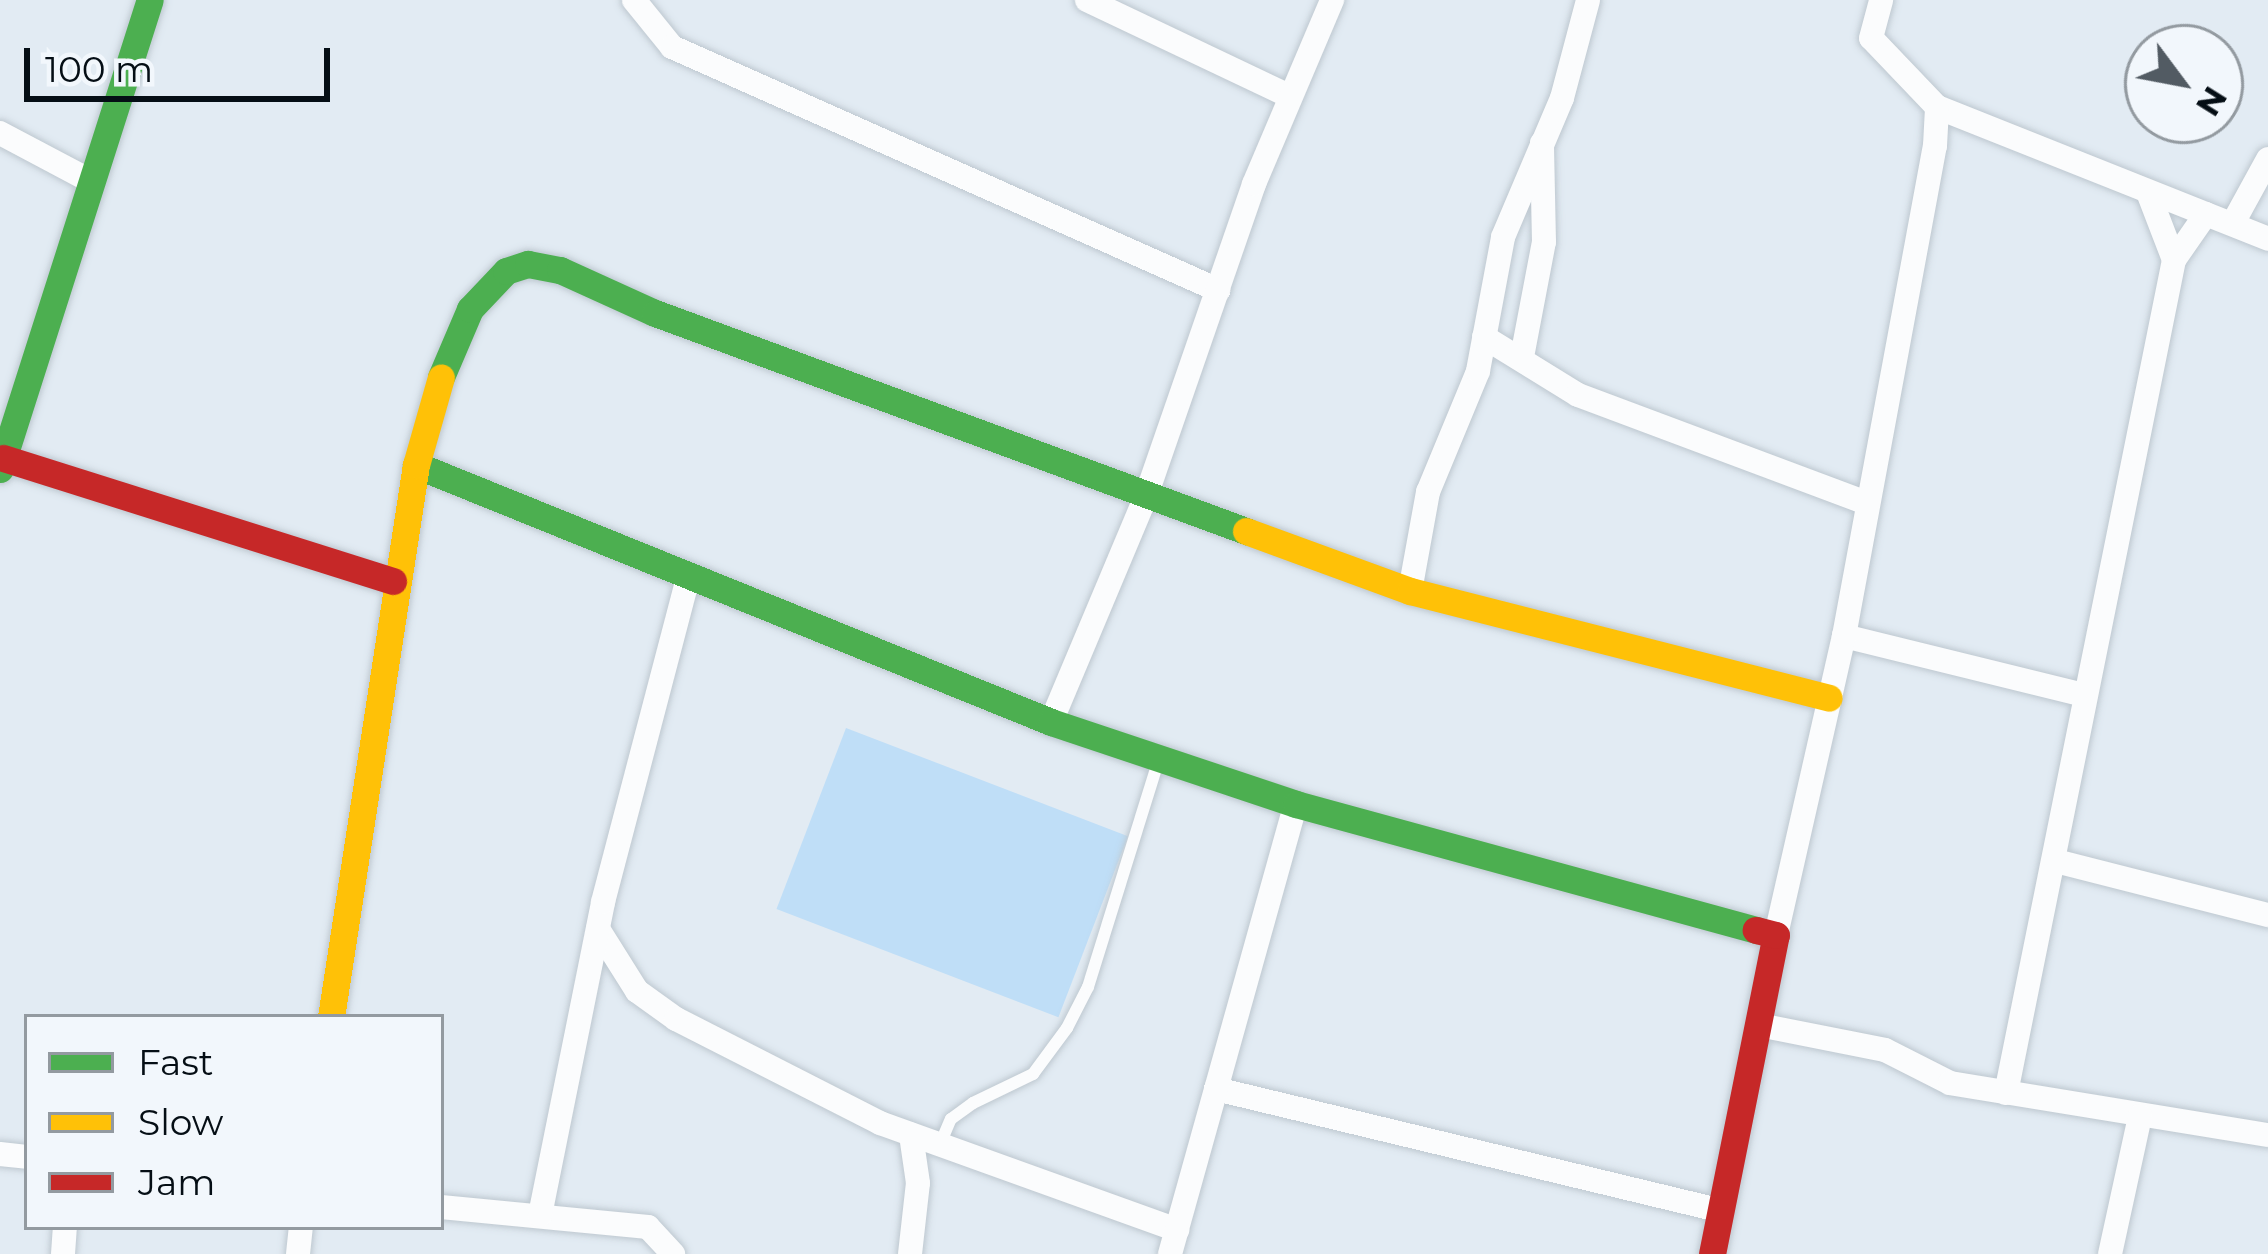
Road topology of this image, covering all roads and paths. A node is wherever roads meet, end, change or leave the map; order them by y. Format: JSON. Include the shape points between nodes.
{"nodes":[{"id":1,"x":150,"y":0,"type":"edge"},
{"id":2,"x":634,"y":0,"type":"edge"},
{"id":3,"x":1087,"y":0,"type":"edge"},
{"id":4,"x":1332,"y":0,"type":"edge"},
{"id":5,"x":1588,"y":0,"type":"edge"},
{"id":6,"x":1881,"y":0,"type":"edge"},
{"id":7,"x":1289,"y":96,"type":"junction"},
{"id":8,"x":1937,"y":106,"type":"junction"},
{"id":9,"x":0,"y":133,"type":"edge"},
{"id":10,"x":1542,"y":141,"type":"junction"},
{"id":11,"x":2268,"y":158,"type":"edge"},
{"id":12,"x":87,"y":179,"type":"junction"},
{"id":13,"x":2150,"y":195,"type":"junction"},
{"id":14,"x":2206,"y":214,"type":"junction"},
{"id":15,"x":2233,"y":223,"type":"junction"},
{"id":16,"x":2268,"y":239,"type":"edge"},
{"id":17,"x":2174,"y":260,"type":"junction"},
{"id":18,"x":1219,"y":290,"type":"junction"},
{"id":19,"x":1484,"y":337,"type":"junction"},
{"id":20,"x":1522,"y":357,"type":"junction"},
{"id":21,"x":1,"y":462,"type":"edge"},
{"id":22,"x":416,"y":465,"type":"junction"},
{"id":23,"x":1146,"y":496,"type":"junction"},
{"id":24,"x":1867,"y":502,"type":"junction"},
{"id":25,"x":394,"y":581,"type":"junction"},
{"id":26,"x":687,"y":581,"type":"junction"},
{"id":27,"x":1410,"y":590,"type":"junction"},
{"id":28,"x":1844,"y":636,"type":"junction"},
{"id":29,"x":2084,"y":694,"type":"junction"},
{"id":30,"x":1828,"y":698,"type":"junction"},
{"id":31,"x":1051,"y":722,"type":"junction"},
{"id":32,"x":1160,"y":758,"type":"junction"},
{"id":33,"x":1296,"y":804,"type":"junction"},
{"id":34,"x":2056,"y":861,"type":"junction"},
{"id":35,"x":2268,"y":915,"type":"edge"},
{"id":36,"x":598,"y":929,"type":"junction"},
{"id":37,"x":1776,"y":935,"type":"junction"},
{"id":38,"x":331,"y":1014,"type":"edge"},
{"id":39,"x":1759,"y":1025,"type":"junction"},
{"id":40,"x":1216,"y":1089,"type":"junction"},
{"id":41,"x":2006,"y":1093,"type":"junction"},
{"id":42,"x":2140,"y":1116,"type":"junction"},
{"id":43,"x":911,"y":1135,"type":"junction"},
{"id":44,"x":2268,"y":1136,"type":"edge"},
{"id":45,"x":941,"y":1142,"type":"junction"},
{"id":46,"x":444,"y":1207,"type":"edge"},
{"id":47,"x":1718,"y":1210,"type":"junction"},
{"id":48,"x":540,"y":1215,"type":"junction"},
{"id":49,"x":1173,"y":1242,"type":"edge"},
{"id":50,"x":1718,"y":1253,"type":"edge"},
{"id":51,"x":673,"y":1254,"type":"edge"},
{"id":52,"x":910,"y":1254,"type":"edge"},
{"id":53,"x":2110,"y":1254,"type":"edge"}],
"edges":[{"from":1,"to":12,"type":"street"},
{"from":2,"to":18,"type":"street","via":[[672,47]]},
{"from":3,"to":7,"type":"street"},
{"from":4,"to":7,"type":"street"},
{"from":5,"to":10,"type":"street"},
{"from":6,"to":8,"type":"street","via":[[1871,38]]},
{"from":7,"to":18,"type":"street"},
{"from":8,"to":13,"type":"street"},
{"from":8,"to":24,"type":"street","via":[[1929,191]]},
{"from":9,"to":12,"type":"street"},
{"from":10,"to":19,"type":"street","via":[[1504,237]]},
{"from":10,"to":20,"type":"street","via":[[1544,242]]},
{"from":11,"to":15,"type":"street"},
{"from":12,"to":21,"type":"street"},
{"from":13,"to":14,"type":"street"},
{"from":13,"to":17,"type":"street"},
{"from":14,"to":15,"type":"street"},
{"from":14,"to":17,"type":"street"},
{"from":15,"to":16,"type":"street"},
{"from":17,"to":29,"type":"street"},
{"from":18,"to":23,"type":"street"},
{"from":19,"to":20,"type":"street"},
{"from":19,"to":27,"type":"street","via":[[1468,401],[1428,492]]},
{"from":20,"to":24,"type":"street","via":[[1579,395]]},
{"from":21,"to":25,"type":"street"},
{"from":22,"to":23,"type":"street","via":[[470,309],[506,271],[538,264]]},
{"from":22,"to":25,"type":"street"},
{"from":22,"to":26,"type":"street"},
{"from":23,"to":27,"type":"street"},
{"from":23,"to":31,"type":"street"},
{"from":24,"to":28,"type":"street"},
{"from":25,"to":38,"type":"street"},
{"from":26,"to":31,"type":"street"},
{"from":26,"to":36,"type":"street"},
{"from":27,"to":30,"type":"street"},
{"from":28,"to":29,"type":"street"},
{"from":28,"to":30,"type":"street"},
{"from":29,"to":34,"type":"street"},
{"from":30,"to":37,"type":"street"},
{"from":31,"to":32,"type":"street"},
{"from":32,"to":33,"type":"street"},
{"from":32,"to":45,"type":"lane","via":[[1088,987],[1066,1028],[1034,1074],[951,1119]]},
{"from":33,"to":37,"type":"street"},
{"from":33,"to":40,"type":"street"},
{"from":34,"to":35,"type":"street"},
{"from":34,"to":41,"type":"street"},
{"from":36,"to":43,"type":"street","via":[[655,1006]]},
{"from":36,"to":48,"type":"street"},
{"from":37,"to":39,"type":"street"},
{"from":39,"to":41,"type":"street","via":[[1885,1050],[1932,1079]]},
{"from":39,"to":47,"type":"street"},
{"from":40,"to":47,"type":"street"},
{"from":40,"to":49,"type":"street"},
{"from":41,"to":42,"type":"street"},
{"from":42,"to":44,"type":"street"},
{"from":42,"to":53,"type":"street"},
{"from":43,"to":45,"type":"street"},
{"from":43,"to":52,"type":"street","via":[[918,1183]]},
{"from":45,"to":49,"type":"street"},
{"from":46,"to":48,"type":"street"},
{"from":47,"to":50,"type":"street"},
{"from":48,"to":51,"type":"street","via":[[648,1227]]}]}
